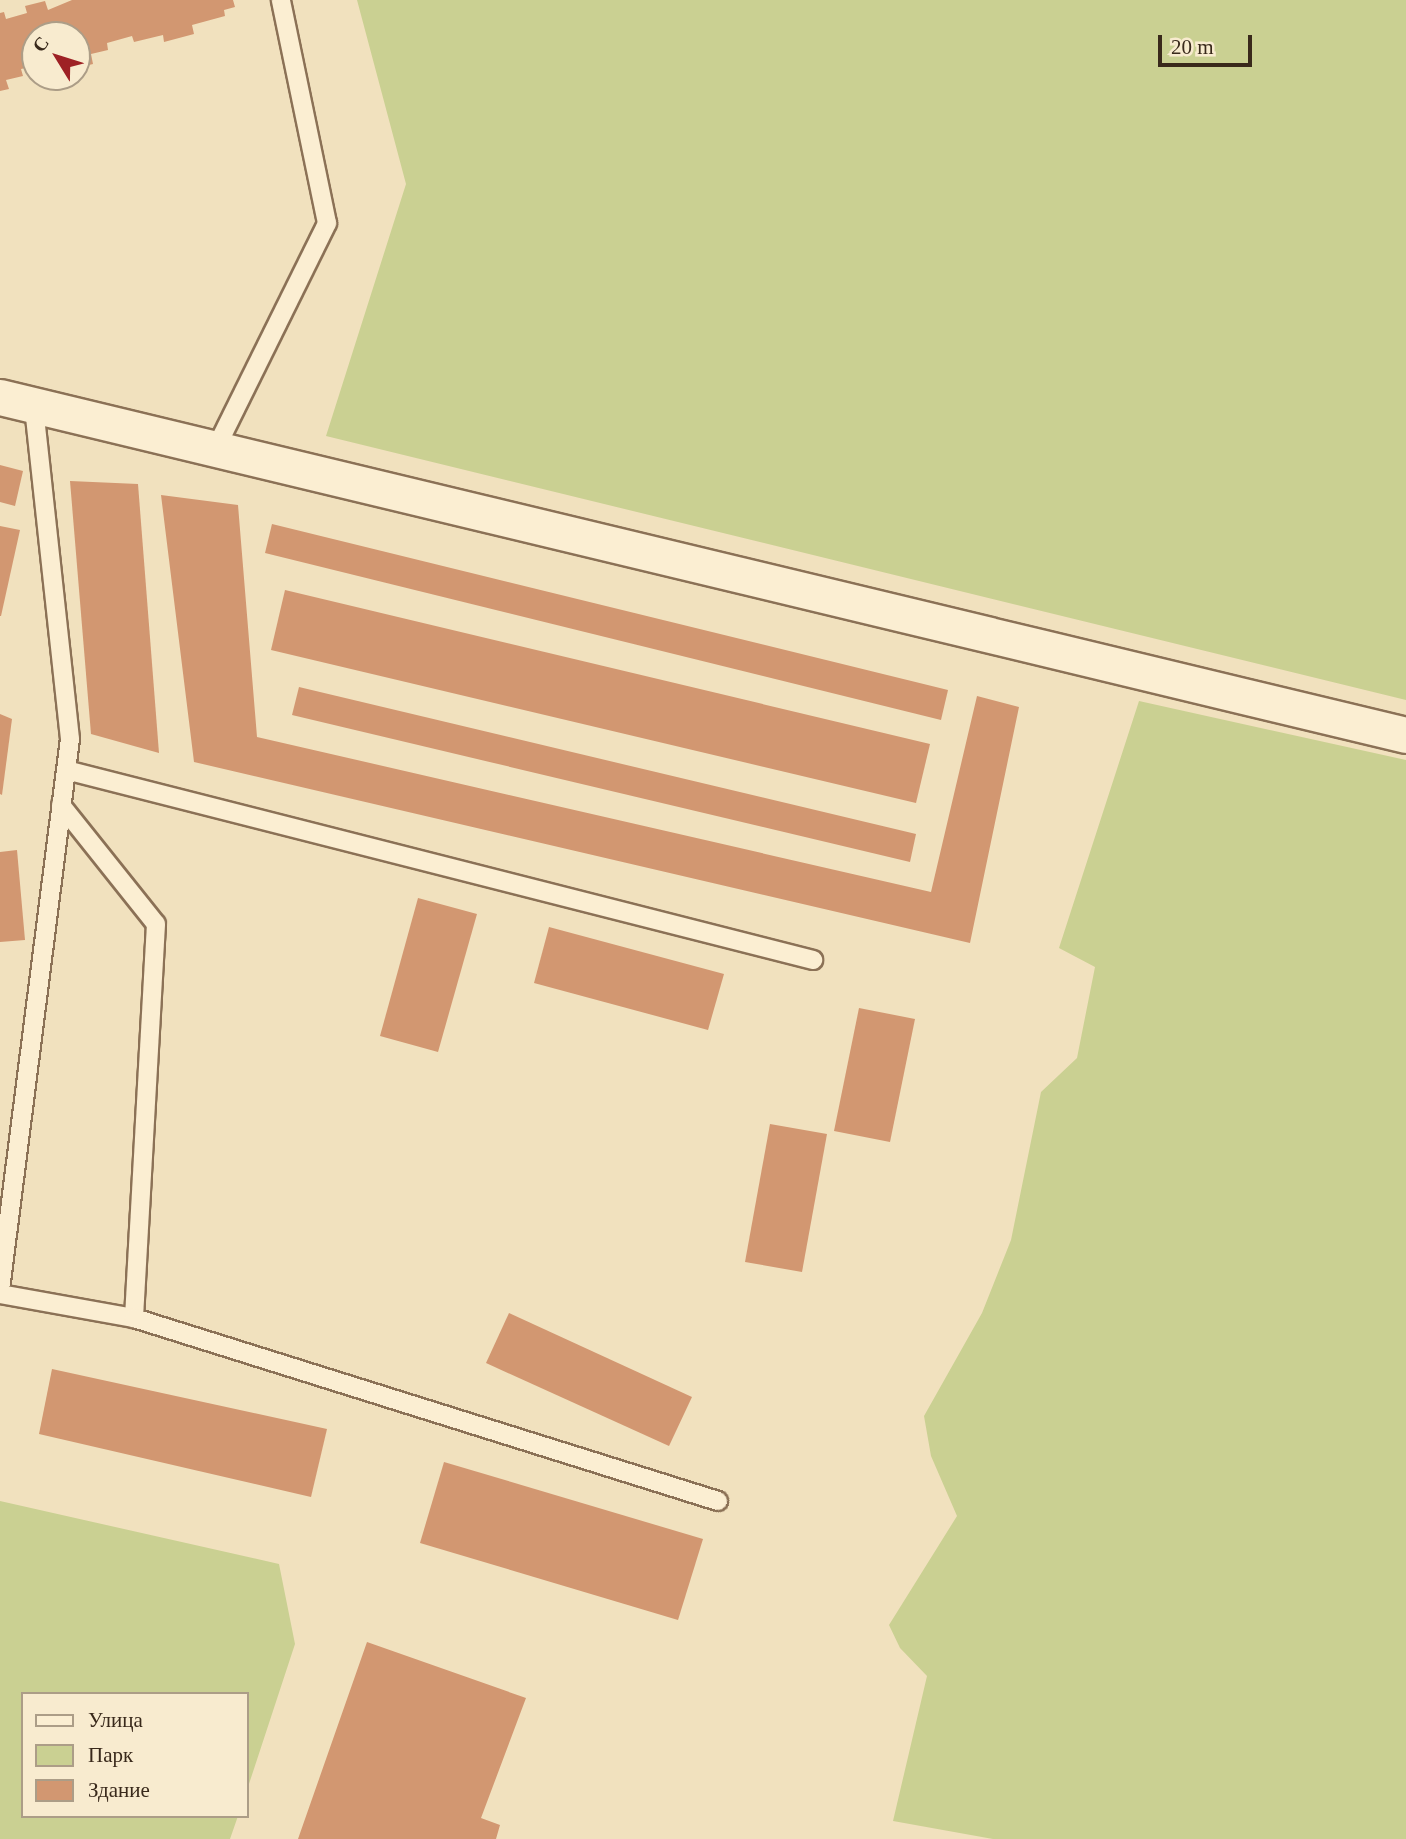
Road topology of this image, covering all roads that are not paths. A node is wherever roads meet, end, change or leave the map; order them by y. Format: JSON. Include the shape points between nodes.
{"nodes":[{"id":1,"x":281,"y":0,"type":"edge"},
{"id":2,"x":0,"y":397,"type":"edge"},
{"id":3,"x":34,"y":405,"type":"junction"},
{"id":4,"x":215,"y":450,"type":"junction"},
{"id":5,"x":1406,"y":736,"type":"edge"},
{"id":6,"x":66,"y":770,"type":"junction"},
{"id":7,"x":61,"y":805,"type":"junction"},
{"id":8,"x":813,"y":960,"type":"dead end"},
{"id":9,"x":0,"y":1289,"type":"edge"},
{"id":10,"x":0,"y":1294,"type":"edge"},
{"id":11,"x":134,"y":1318,"type":"junction"},
{"id":12,"x":718,"y":1501,"type":"dead end"}],
"edges":[{"from":1,"to":4,"type":"lane","via":[[327,223]]},
{"from":2,"to":3,"type":"street"},
{"from":3,"to":4,"type":"street"},
{"from":3,"to":6,"type":"lane","via":[[70,739]]},
{"from":4,"to":5,"type":"street"},
{"from":6,"to":7,"type":"lane"},
{"from":6,"to":8,"type":"lane"},
{"from":7,"to":9,"type":"lane"},
{"from":7,"to":11,"type":"lane","via":[[156,924]]},
{"from":10,"to":11,"type":"lane"},
{"from":11,"to":12,"type":"lane"}]}
